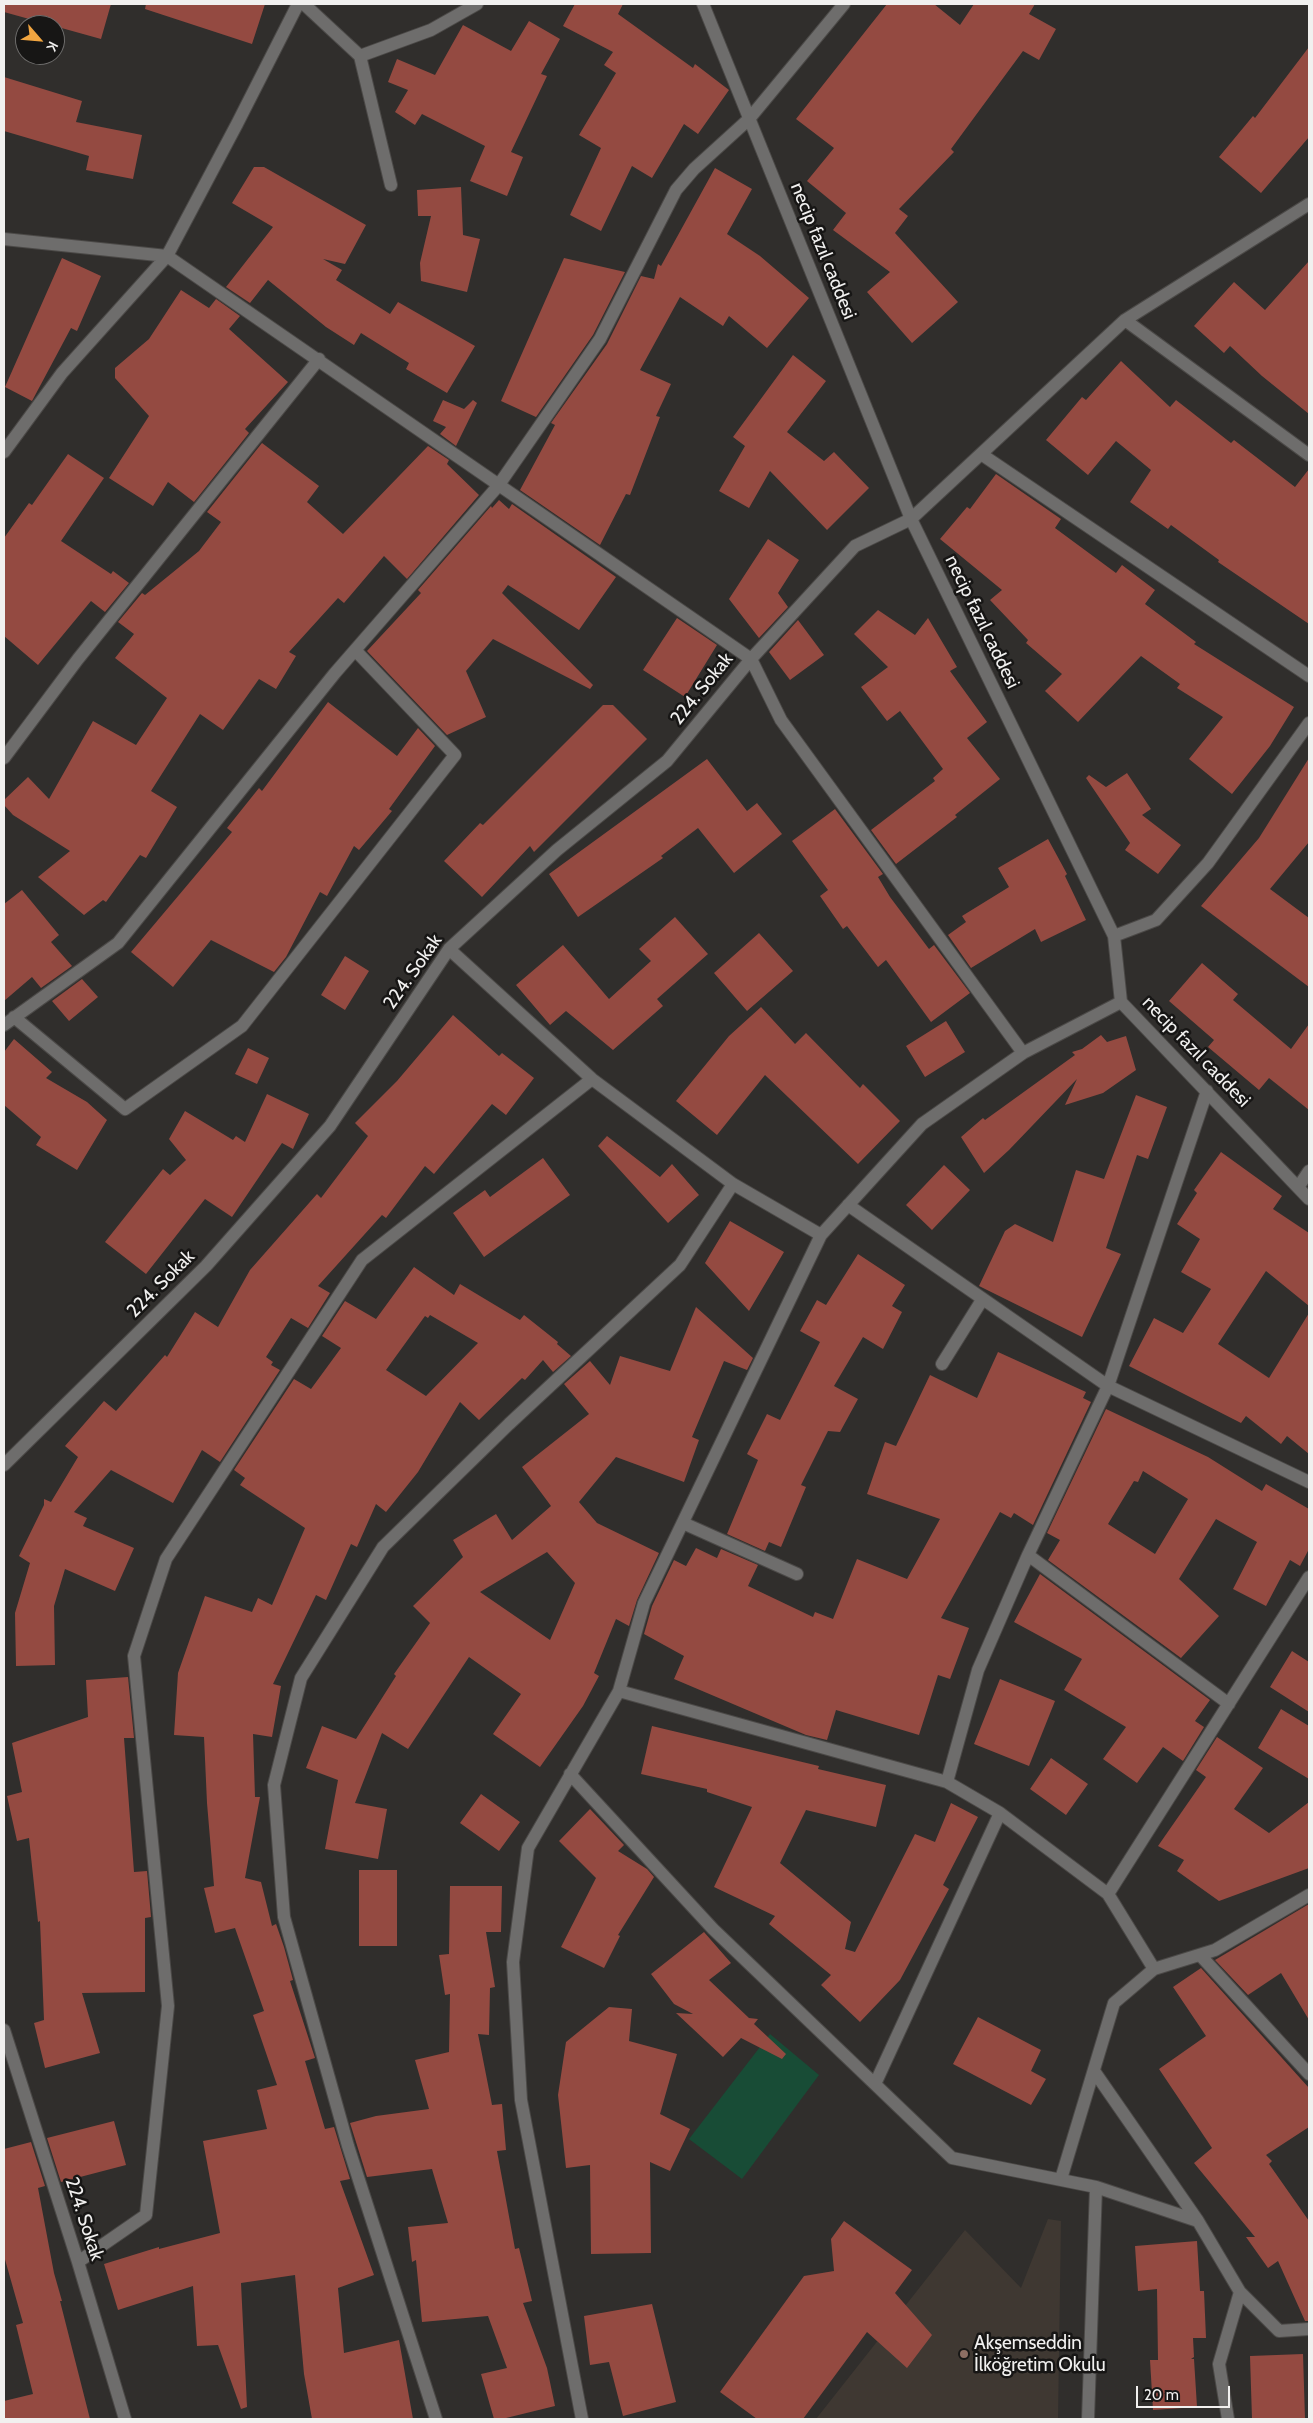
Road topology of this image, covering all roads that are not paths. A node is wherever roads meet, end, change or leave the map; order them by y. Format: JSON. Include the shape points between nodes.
{"nodes":[{"id":1,"x":298,"y":4,"type":"edge"},
{"id":2,"x":304,"y":4,"type":"edge"},
{"id":3,"x":477,"y":4,"type":"edge"},
{"id":4,"x":703,"y":4,"type":"edge"},
{"id":5,"x":844,"y":4,"type":"edge"},
{"id":6,"x":360,"y":56,"type":"junction"},
{"id":7,"x":749,"y":119,"type":"junction"},
{"id":8,"x":391,"y":184,"type":"dead end"},
{"id":9,"x":1304,"y":207,"type":"edge"},
{"id":10,"x":1309,"y":219,"type":"edge"},
{"id":11,"x":4,"y":239,"type":"edge"},
{"id":12,"x":167,"y":256,"type":"junction"},
{"id":13,"x":1125,"y":320,"type":"junction"},
{"id":14,"x":319,"y":359,"type":"junction"},
{"id":15,"x":4,"y":452,"type":"edge"},
{"id":16,"x":980,"y":454,"type":"junction"},
{"id":17,"x":1309,"y":455,"type":"edge"},
{"id":18,"x":498,"y":486,"type":"junction"},
{"id":19,"x":911,"y":519,"type":"junction"},
{"id":20,"x":355,"y":650,"type":"junction"},
{"id":21,"x":751,"y":659,"type":"junction"},
{"id":22,"x":1309,"y":676,"type":"edge"},
{"id":23,"x":1309,"y":723,"type":"edge"},
{"id":24,"x":4,"y":758,"type":"edge"},
{"id":25,"x":1114,"y":936,"type":"junction"},
{"id":26,"x":449,"y":948,"type":"junction"},
{"id":27,"x":1122,"y":1002,"type":"junction"},
{"id":28,"x":14,"y":1017,"type":"junction"},
{"id":29,"x":4,"y":1025,"type":"edge"},
{"id":30,"x":1023,"y":1053,"type":"junction"},
{"id":31,"x":592,"y":1079,"type":"junction"},
{"id":32,"x":1207,"y":1091,"type":"junction"},
{"id":33,"x":1309,"y":1171,"type":"edge"},
{"id":34,"x":733,"y":1184,"type":"junction"},
{"id":35,"x":1299,"y":1186,"type":"junction"},
{"id":36,"x":1309,"y":1199,"type":"edge"},
{"id":37,"x":848,"y":1205,"type":"junction"},
{"id":38,"x":821,"y":1235,"type":"junction"},
{"id":39,"x":982,"y":1300,"type":"junction"},
{"id":40,"x":942,"y":1364,"type":"dead end"},
{"id":41,"x":1108,"y":1386,"type":"junction"},
{"id":42,"x":4,"y":1465,"type":"edge"},
{"id":43,"x":1309,"y":1482,"type":"edge"},
{"id":44,"x":683,"y":1523,"type":"junction"},
{"id":45,"x":1028,"y":1555,"type":"junction"},
{"id":46,"x":797,"y":1574,"type":"dead end"},
{"id":47,"x":1309,"y":1577,"type":"edge"},
{"id":48,"x":619,"y":1691,"type":"junction"},
{"id":49,"x":1229,"y":1704,"type":"junction"},
{"id":50,"x":570,"y":1774,"type":"junction"},
{"id":51,"x":947,"y":1782,"type":"junction"},
{"id":52,"x":1000,"y":1813,"type":"junction"},
{"id":53,"x":1108,"y":1894,"type":"junction"},
{"id":54,"x":1309,"y":1895,"type":"edge"},
{"id":55,"x":1200,"y":1955,"type":"junction"},
{"id":56,"x":1154,"y":1969,"type":"junction"},
{"id":57,"x":4,"y":2030,"type":"edge"},
{"id":58,"x":1094,"y":2071,"type":"junction"},
{"id":59,"x":1309,"y":2074,"type":"edge"},
{"id":60,"x":875,"y":2084,"type":"junction"},
{"id":61,"x":1061,"y":2179,"type":"junction"},
{"id":62,"x":1096,"y":2187,"type":"junction"},
{"id":63,"x":1198,"y":2222,"type":"junction"},
{"id":64,"x":78,"y":2262,"type":"junction"},
{"id":65,"x":1240,"y":2292,"type":"junction"},
{"id":66,"x":1309,"y":2329,"type":"edge"},
{"id":67,"x":125,"y":2419,"type":"edge"},
{"id":68,"x":436,"y":2419,"type":"edge"},
{"id":69,"x":582,"y":2419,"type":"edge"},
{"id":70,"x":1088,"y":2419,"type":"edge"},
{"id":71,"x":1228,"y":2419,"type":"edge"}],
"edges":[{"from":1,"to":12,"type":"street"},
{"from":2,"to":6,"type":"street"},
{"from":3,"to":6,"type":"street","via":[[431,30]]},
{"from":4,"to":7,"type":"street","name":"necip fazıl caddesi"},
{"from":5,"to":7,"type":"street"},
{"from":6,"to":8,"type":"street"},
{"from":7,"to":18,"type":"street","via":[[694,169],[676,190],[600,339]]},
{"from":7,"to":19,"type":"street","name":"necip fazıl caddesi"},
{"from":9,"to":10,"type":"street"},
{"from":9,"to":13,"type":"street","name":"224. Sokak"},
{"from":11,"to":12,"type":"street"},
{"from":12,"to":14,"type":"street"},
{"from":12,"to":15,"type":"street","via":[[62,373]]},
{"from":13,"to":16,"type":"street","name":"224. Sokak"},
{"from":13,"to":17,"type":"street"},
{"from":14,"to":18,"type":"street"},
{"from":14,"to":24,"type":"street","via":[[78,659]]},
{"from":16,"to":19,"type":"street","name":"224. Sokak"},
{"from":16,"to":22,"type":"street"},
{"from":18,"to":20,"type":"street"},
{"from":18,"to":21,"type":"street"},
{"from":19,"to":21,"type":"street","name":"224. Sokak","via":[[855,546]]},
{"from":19,"to":25,"type":"street","name":"necip fazıl caddesi"},
{"from":20,"to":28,"type":"street","via":[[118,943]]},
{"from":20,"to":28,"type":"street","via":[[455,755],[242,1026],[125,1109]]},
{"from":21,"to":26,"type":"street","name":"224. Sokak","via":[[667,761],[557,850]]},
{"from":21,"to":30,"type":"street","via":[[781,720]]},
{"from":23,"to":25,"type":"street","via":[[1208,863],[1156,920]]},
{"from":25,"to":27,"type":"street","name":"necip fazıl caddesi"},
{"from":26,"to":31,"type":"street"},
{"from":26,"to":42,"type":"street","name":"224. Sokak","via":[[330,1126],[206,1266]]},
{"from":27,"to":30,"type":"street"},
{"from":27,"to":32,"type":"street","name":"necip fazıl caddesi"},
{"from":28,"to":29,"type":"street"},
{"from":30,"to":37,"type":"street","via":[[922,1124]]},
{"from":31,"to":34,"type":"street"},
{"from":31,"to":64,"type":"street","via":[[362,1260],[166,1558],[134,1656],[168,2006],[146,2215]]},
{"from":32,"to":35,"type":"street","name":"necip fazıl caddesi"},
{"from":32,"to":41,"type":"street"},
{"from":33,"to":35,"type":"street"},
{"from":34,"to":38,"type":"street"},
{"from":34,"to":68,"type":"street","via":[[680,1265],[383,1547],[301,1678],[274,1785],[284,1917],[348,2146]]},
{"from":35,"to":36,"type":"street","name":"necip fazıl caddesi"},
{"from":37,"to":38,"type":"street"},
{"from":37,"to":39,"type":"street"},
{"from":38,"to":44,"type":"street"},
{"from":39,"to":40,"type":"street"},
{"from":39,"to":41,"type":"street"},
{"from":41,"to":43,"type":"street"},
{"from":41,"to":45,"type":"street"},
{"from":44,"to":46,"type":"street"},
{"from":44,"to":48,"type":"street","via":[[644,1603]]},
{"from":45,"to":49,"type":"street"},
{"from":45,"to":51,"type":"street","via":[[978,1670]]},
{"from":47,"to":49,"type":"street"},
{"from":48,"to":50,"type":"street"},
{"from":48,"to":51,"type":"street"},
{"from":49,"to":53,"type":"street"},
{"from":50,"to":60,"type":"street","via":[[713,1929]]},
{"from":50,"to":69,"type":"street","via":[[528,1848],[513,1962],[521,2100]]},
{"from":51,"to":52,"type":"street"},
{"from":52,"to":53,"type":"street"},
{"from":52,"to":60,"type":"street"},
{"from":53,"to":56,"type":"street"},
{"from":54,"to":55,"type":"street","via":[[1215,1950]]},
{"from":55,"to":56,"type":"street"},
{"from":55,"to":59,"type":"street"},
{"from":56,"to":58,"type":"street","via":[[1114,2003]]},
{"from":57,"to":64,"type":"street","name":"224. Sokak"},
{"from":58,"to":61,"type":"street"},
{"from":58,"to":63,"type":"street"},
{"from":60,"to":61,"type":"street","via":[[952,2158]]},
{"from":61,"to":62,"type":"street"},
{"from":62,"to":63,"type":"street"},
{"from":62,"to":70,"type":"street"},
{"from":63,"to":65,"type":"street"},
{"from":64,"to":67,"type":"street","name":"224. Sokak"},
{"from":65,"to":66,"type":"street","via":[[1279,2331]]},
{"from":65,"to":71,"type":"street","via":[[1219,2364]]}]}
